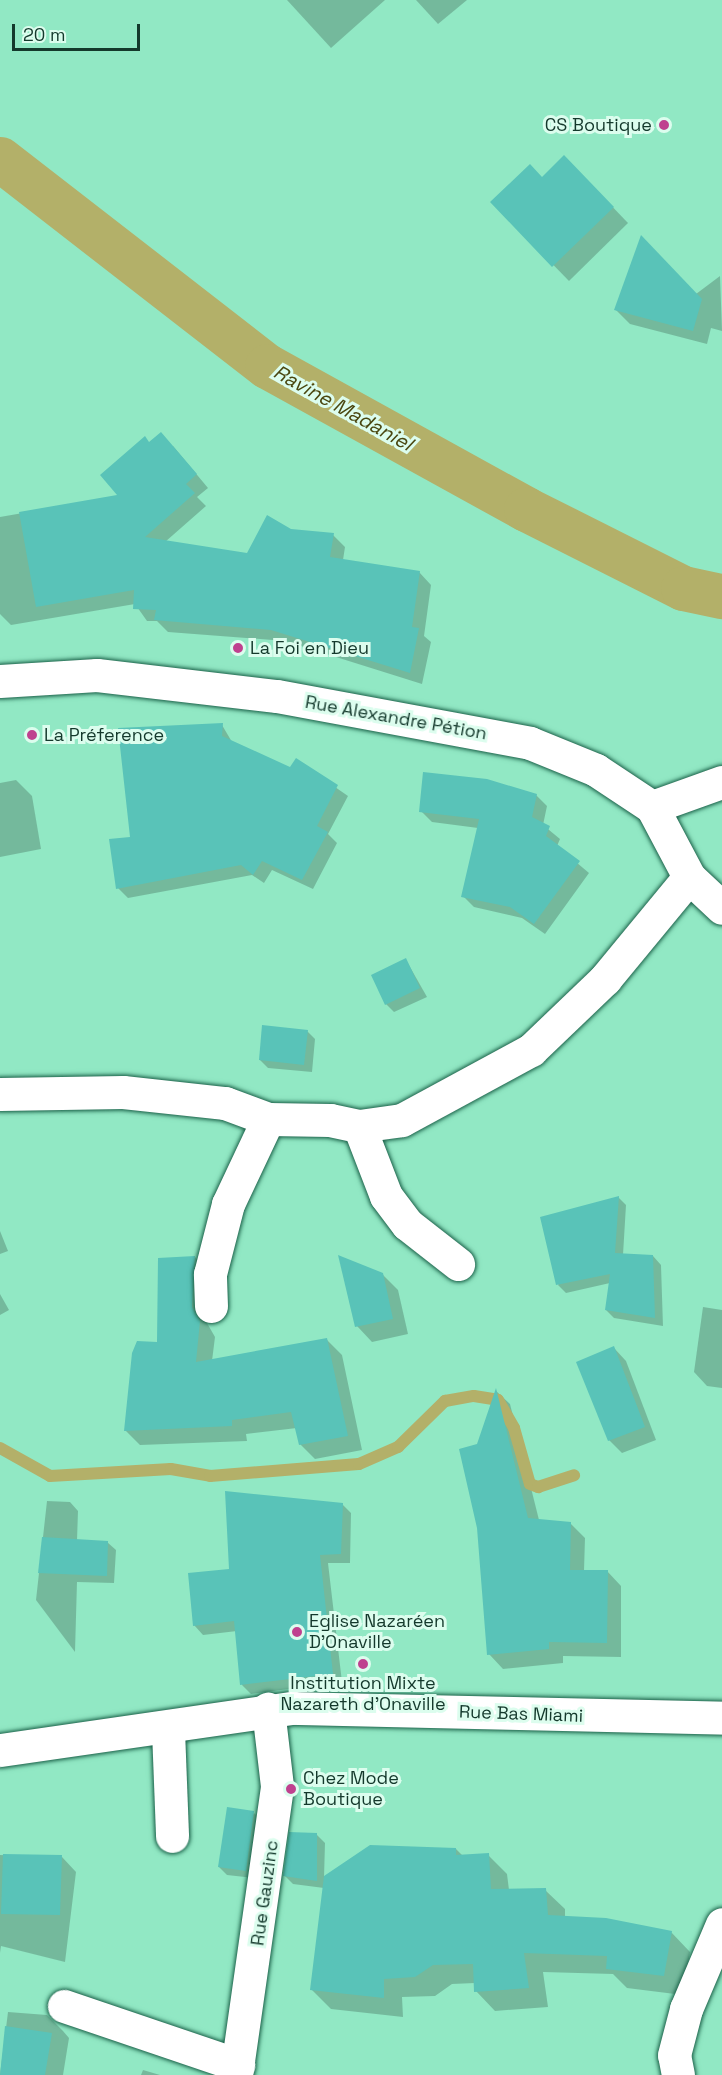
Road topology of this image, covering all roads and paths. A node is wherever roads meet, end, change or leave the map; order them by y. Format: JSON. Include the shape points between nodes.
{"nodes":[{"id":1,"x":0,"y":681,"type":"edge"},
{"id":2,"x":722,"y":782,"type":"edge"},
{"id":3,"x":652,"y":807,"type":"junction"},
{"id":4,"x":689,"y":877,"type":"junction"},
{"id":5,"x":722,"y":908,"type":"edge"},
{"id":6,"x":0,"y":1094,"type":"edge"},
{"id":7,"x":268,"y":1119,"type":"junction"},
{"id":8,"x":359,"y":1126,"type":"junction"},
{"id":9,"x":458,"y":1264,"type":"dead end"},
{"id":10,"x":211,"y":1306,"type":"dead end"},
{"id":11,"x":268,"y":1709,"type":"junction"},
{"id":12,"x":722,"y":1719,"type":"edge"},
{"id":13,"x":168,"y":1730,"type":"junction"},
{"id":14,"x":0,"y":1750,"type":"edge"},
{"id":15,"x":172,"y":1836,"type":"dead end"},
{"id":16,"x":722,"y":1924,"type":"edge"},
{"id":17,"x":64,"y":2006,"type":"dead end"},
{"id":18,"x":237,"y":2070,"type":"edge"},
{"id":19,"x":678,"y":2075,"type":"edge"}],
"edges":[{"from":1,"to":3,"type":"street","name":"Rue Alexandre Pétion","via":[[98,675],[277,696],[530,743],[596,770]]},
{"from":2,"to":3,"type":"street"},
{"from":3,"to":4,"type":"street","name":"Rue Alexandre Pétion"},
{"from":4,"to":5,"type":"street","name":"Rue Alexandre Pétion"},
{"from":4,"to":8,"type":"street","via":[[605,979],[531,1050],[402,1120]]},
{"from":6,"to":7,"type":"street","via":[[40,1090],[183,1096],[225,1103]]},
{"from":7,"to":8,"type":"street","via":[[330,1120]]},
{"from":7,"to":10,"type":"street","via":[[228,1204],[210,1274]]},
{"from":8,"to":9,"type":"street","via":[[386,1196],[407,1224]]},
{"from":11,"to":12,"type":"street","name":"Rue Bas Miami","via":[[339,1706]]},
{"from":11,"to":13,"type":"street","name":"Rue Bas Miami"},
{"from":11,"to":18,"type":"street","name":"Rue Gauzinc","via":[[277,1786]]},
{"from":13,"to":14,"type":"street","name":"Rue Bas Miami"},
{"from":13,"to":15,"type":"street"},
{"from":16,"to":19,"type":"street","via":[[686,2008],[674,2055]]},
{"from":17,"to":18,"type":"street"}]}
